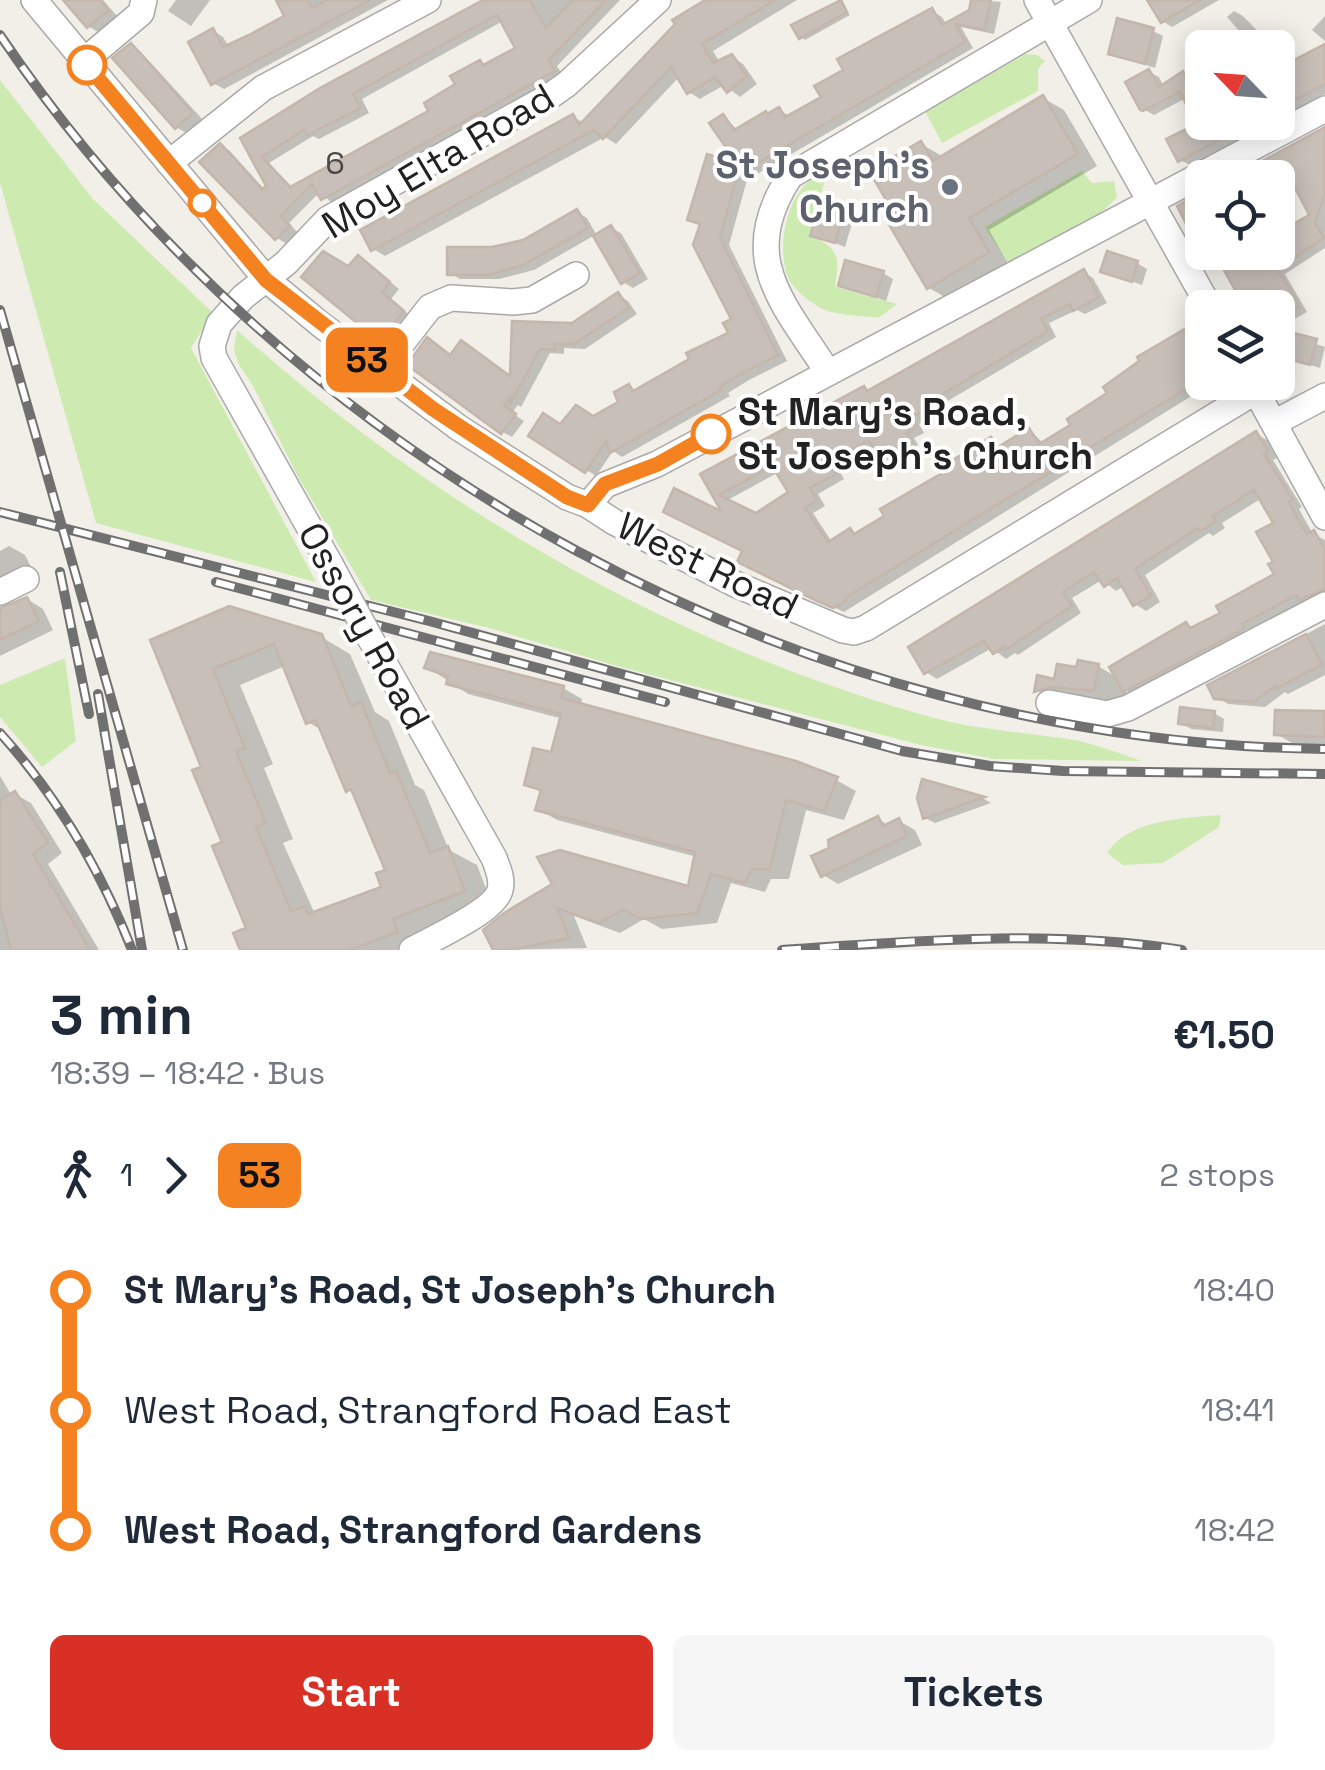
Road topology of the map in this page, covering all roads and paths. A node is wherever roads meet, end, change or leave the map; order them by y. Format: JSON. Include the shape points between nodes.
{"nodes":[{"id":1,"x":34,"y":0,"type":"edge"},
{"id":2,"x":144,"y":0,"type":"edge"},
{"id":3,"x":428,"y":0,"type":"edge"},
{"id":4,"x":658,"y":0,"type":"edge"},
{"id":5,"x":1037,"y":0,"type":"edge"},
{"id":6,"x":1089,"y":0,"type":"edge"},
{"id":7,"x":1050,"y":23,"type":"junction"},
{"id":8,"x":84,"y":61,"type":"junction"},
{"id":9,"x":1325,"y":109,"type":"edge"},
{"id":10,"x":169,"y":163,"type":"junction"},
{"id":11,"x":1151,"y":201,"type":"junction"},
{"id":12,"x":576,"y":275,"type":"dead end"},
{"id":13,"x":266,"y":280,"type":"junction"},
{"id":14,"x":1200,"y":290,"type":"edge"},
{"id":15,"x":381,"y":370,"type":"junction"},
{"id":16,"x":828,"y":371,"type":"junction"},
{"id":17,"x":1325,"y":396,"type":"edge"},
{"id":18,"x":1233,"y":400,"type":"edge"},
{"id":19,"x":1261,"y":400,"type":"edge"},
{"id":20,"x":1274,"y":423,"type":"junction"},
{"id":21,"x":588,"y":505,"type":"junction"},
{"id":22,"x":1325,"y":517,"type":"edge"},
{"id":23,"x":26,"y":578,"type":"dead end"},
{"id":24,"x":0,"y":592,"type":"edge"},
{"id":25,"x":1325,"y":605,"type":"edge"},
{"id":26,"x":1049,"y":703,"type":"dead end"},
{"id":27,"x":412,"y":950,"type":"edge"}],
"edges":[{"from":1,"to":8,"type":"street","name":"West Road"},
{"from":2,"to":8,"type":"street","via":[[141,13]]},
{"from":3,"to":10,"type":"street","via":[[263,88]]},
{"from":4,"to":13,"type":"street","name":"Moy Elta Road","via":[[567,84],[328,219]]},
{"from":5,"to":7,"type":"street"},
{"from":6,"to":7,"type":"street"},
{"from":7,"to":11,"type":"street"},
{"from":7,"to":16,"type":"street","via":[[790,176],[780,190],[763,243],[776,293]]},
{"from":8,"to":10,"type":"street","name":"West Road"},
{"from":9,"to":11,"type":"street"},
{"from":10,"to":13,"type":"street","name":"West Road"},
{"from":11,"to":14,"type":"street"},
{"from":11,"to":16,"type":"street"},
{"from":12,"to":15,"type":"street","via":[[532,300],[451,298],[430,306]]},
{"from":13,"to":15,"type":"street","name":"West Road"},
{"from":13,"to":27,"type":"street","name":"Ossory Road","bridge":true,"via":[[220,324],[212,346],[226,382],[501,878],[496,899],[484,909]]},
{"from":15,"to":21,"type":"street","name":"West Road","via":[[474,438]]},
{"from":16,"to":21,"type":"street","via":[[658,464],[605,484]]},
{"from":17,"to":20,"type":"street"},
{"from":18,"to":21,"type":"street","name":"West Road","via":[[854,632],[735,584]]},
{"from":19,"to":20,"type":"street"},
{"from":20,"to":22,"type":"street"},
{"from":23,"to":24,"type":"street"},
{"from":25,"to":26,"type":"street","via":[[1128,708],[1107,714]]}]}
